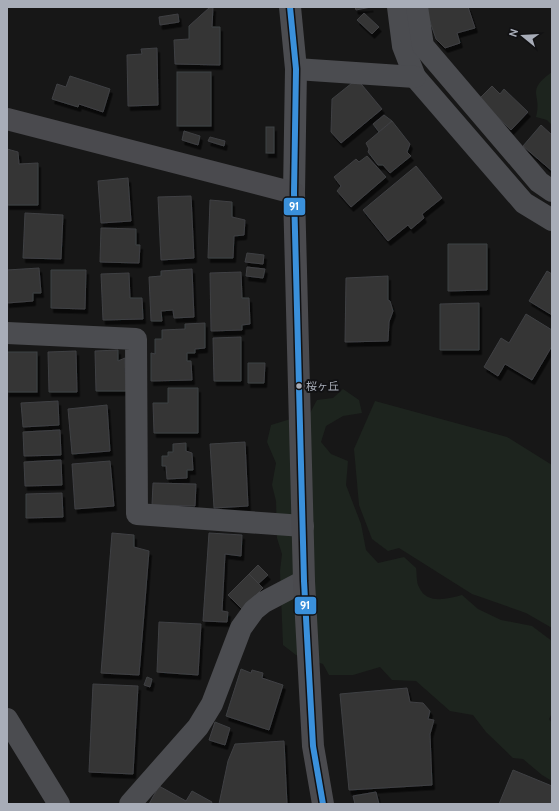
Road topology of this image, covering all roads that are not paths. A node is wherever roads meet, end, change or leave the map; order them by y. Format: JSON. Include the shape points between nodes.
{"nodes":[{"id":1,"x":290,"y":7,"type":"edge"},
{"id":2,"x":398,"y":7,"type":"edge"},
{"id":3,"x":417,"y":7,"type":"edge"},
{"id":4,"x":296,"y":69,"type":"junction"},
{"id":5,"x":414,"y":77,"type":"junction"},
{"id":6,"x":7,"y":119,"type":"edge"},
{"id":7,"x":552,"y":191,"type":"edge"},
{"id":8,"x":294,"y":193,"type":"junction"},
{"id":9,"x":552,"y":220,"type":"edge"},
{"id":10,"x":7,"y":333,"type":"edge"},
{"id":11,"x":303,"y":526,"type":"junction"},
{"id":12,"x":304,"y":581,"type":"junction"},
{"id":13,"x":7,"y":719,"type":"edge"},
{"id":14,"x":59,"y":804,"type":"edge"},
{"id":15,"x":130,"y":804,"type":"edge"},
{"id":16,"x":323,"y":804,"type":"edge"}],
"edges":[{"from":1,"to":4,"type":"street"},
{"from":2,"to":5,"type":"street","via":[[403,46]]},
{"from":3,"to":7,"type":"street","via":[[423,46],[539,182]]},
{"from":4,"to":5,"type":"street"},
{"from":4,"to":8,"type":"street"},
{"from":5,"to":9,"type":"street","via":[[524,203]]},
{"from":6,"to":8,"type":"street"},
{"from":8,"to":11,"type":"street"},
{"from":10,"to":11,"type":"street","via":[[136,338],[137,514]]},
{"from":11,"to":12,"type":"street"},
{"from":12,"to":15,"type":"street","via":[[254,610],[241,628],[212,704],[198,727]]},
{"from":12,"to":16,"type":"street","via":[[313,746]]},
{"from":13,"to":14,"type":"street"}]}
